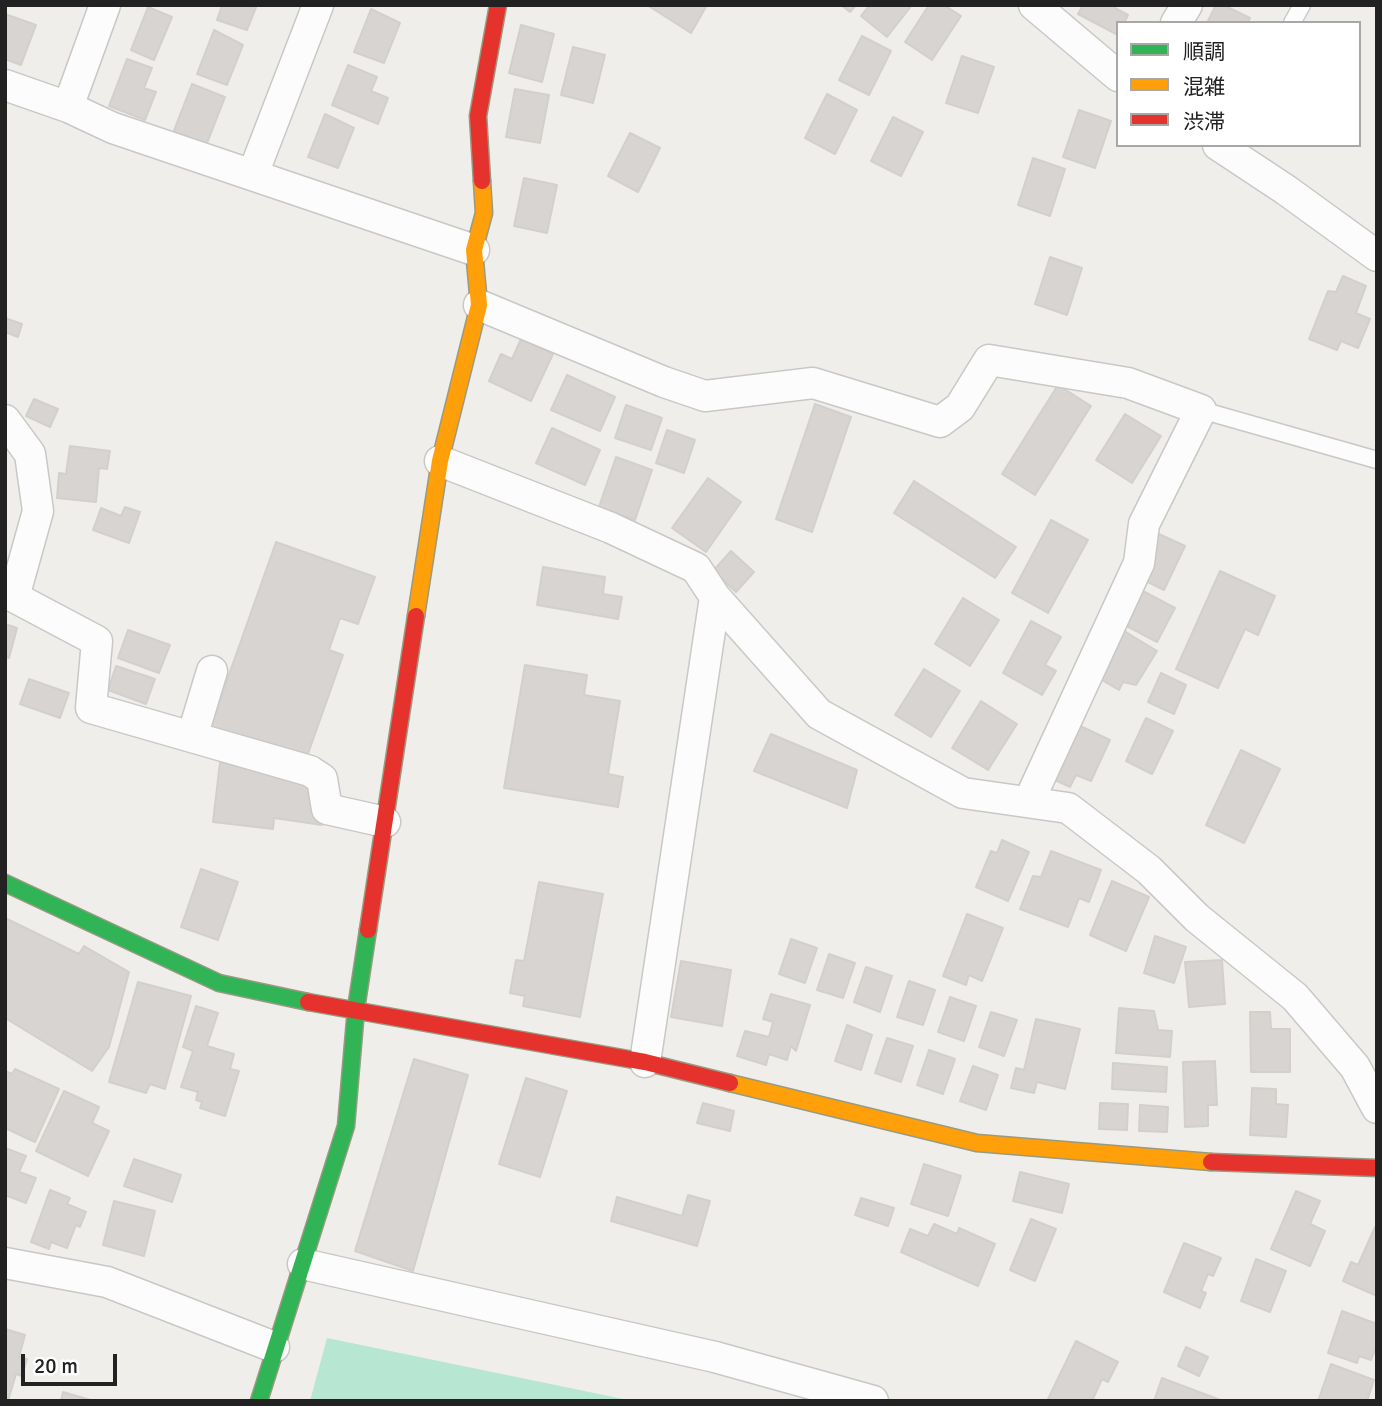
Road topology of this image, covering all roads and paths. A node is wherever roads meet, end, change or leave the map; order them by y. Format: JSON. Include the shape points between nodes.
{"nodes":[{"id":1,"x":105,"y":5,"type":"edge"},
{"id":2,"x":318,"y":5,"type":"edge"},
{"id":3,"x":498,"y":5,"type":"edge"},
{"id":4,"x":1034,"y":5,"type":"edge"},
{"id":5,"x":1187,"y":5,"type":"edge"},
{"id":6,"x":1302,"y":5,"type":"edge"},
{"id":7,"x":1177,"y":21,"type":"edge"},
{"id":8,"x":1293,"y":21,"type":"edge"},
{"id":9,"x":1116,"y":74,"type":"edge"},
{"id":10,"x":5,"y":85,"type":"edge"},
{"id":11,"x":68,"y":107,"type":"junction"},
{"id":12,"x":1222,"y":147,"type":"edge"},
{"id":13,"x":253,"y":174,"type":"junction"},
{"id":14,"x":474,"y":250,"type":"junction"},
{"id":15,"x":1377,"y":256,"type":"edge"},
{"id":16,"x":479,"y":304,"type":"junction"},
{"id":17,"x":1201,"y":410,"type":"junction"},
{"id":18,"x":5,"y":420,"type":"edge"},
{"id":19,"x":1377,"y":460,"type":"edge"},
{"id":20,"x":440,"y":461,"type":"junction"},
{"id":21,"x":715,"y":597,"type":"junction"},
{"id":22,"x":212,"y":671,"type":"dead end"},
{"id":23,"x":192,"y":737,"type":"junction"},
{"id":24,"x":1029,"y":801,"type":"junction"},
{"id":25,"x":385,"y":822,"type":"junction"},
{"id":26,"x":5,"y":883,"type":"edge"},
{"id":27,"x":356,"y":1009,"type":"junction"},
{"id":28,"x":645,"y":1062,"type":"junction"},
{"id":29,"x":1377,"y":1108,"type":"edge"},
{"id":30,"x":1377,"y":1168,"type":"edge"},
{"id":31,"x":5,"y":1263,"type":"edge"},
{"id":32,"x":303,"y":1264,"type":"junction"},
{"id":33,"x":274,"y":1348,"type":"junction"},
{"id":34,"x":258,"y":1401,"type":"edge"},
{"id":35,"x":873,"y":1401,"type":"edge"}],
"edges":[{"from":1,"to":11,"type":"street"},
{"from":2,"to":13,"type":"street"},
{"from":3,"to":14,"type":"street","via":[[478,116],[484,213]]},
{"from":4,"to":9,"type":"street"},
{"from":5,"to":7,"type":"street"},
{"from":6,"to":8,"type":"lane"},
{"from":10,"to":11,"type":"street"},
{"from":11,"to":13,"type":"street","via":[[113,128]]},
{"from":12,"to":15,"type":"street"},
{"from":13,"to":14,"type":"street"},
{"from":14,"to":16,"type":"street"},
{"from":16,"to":17,"type":"street","via":[[705,396],[813,383],[940,422],[960,407],[989,360],[1128,383]]},
{"from":16,"to":20,"type":"street"},
{"from":17,"to":19,"type":"lane"},
{"from":17,"to":24,"type":"street","via":[[1144,524],[1139,564]]},
{"from":18,"to":23,"type":"street","via":[[30,454],[38,511],[14,597],[97,641],[91,708]]},
{"from":20,"to":21,"type":"street","via":[[611,528],[696,568]]},
{"from":20,"to":25,"type":"street"},
{"from":21,"to":24,"type":"street","via":[[819,714],[962,793]]},
{"from":21,"to":28,"type":"street"},
{"from":22,"to":23,"type":"street"},
{"from":23,"to":25,"type":"street","via":[[310,771],[322,779],[327,809]]},
{"from":24,"to":29,"type":"street","via":[[1068,808],[1149,870],[1197,918],[1295,997],[1356,1067]]},
{"from":25,"to":27,"type":"street"},
{"from":26,"to":27,"type":"street","via":[[219,983]]},
{"from":27,"to":28,"type":"street"},
{"from":27,"to":32,"type":"street","via":[[346,1126]]},
{"from":28,"to":30,"type":"street","via":[[977,1143],[1214,1162]]},
{"from":31,"to":33,"type":"street","via":[[107,1282]]},
{"from":32,"to":33,"type":"street"},
{"from":32,"to":35,"type":"street","via":[[715,1357]]},
{"from":33,"to":34,"type":"street"}]}
